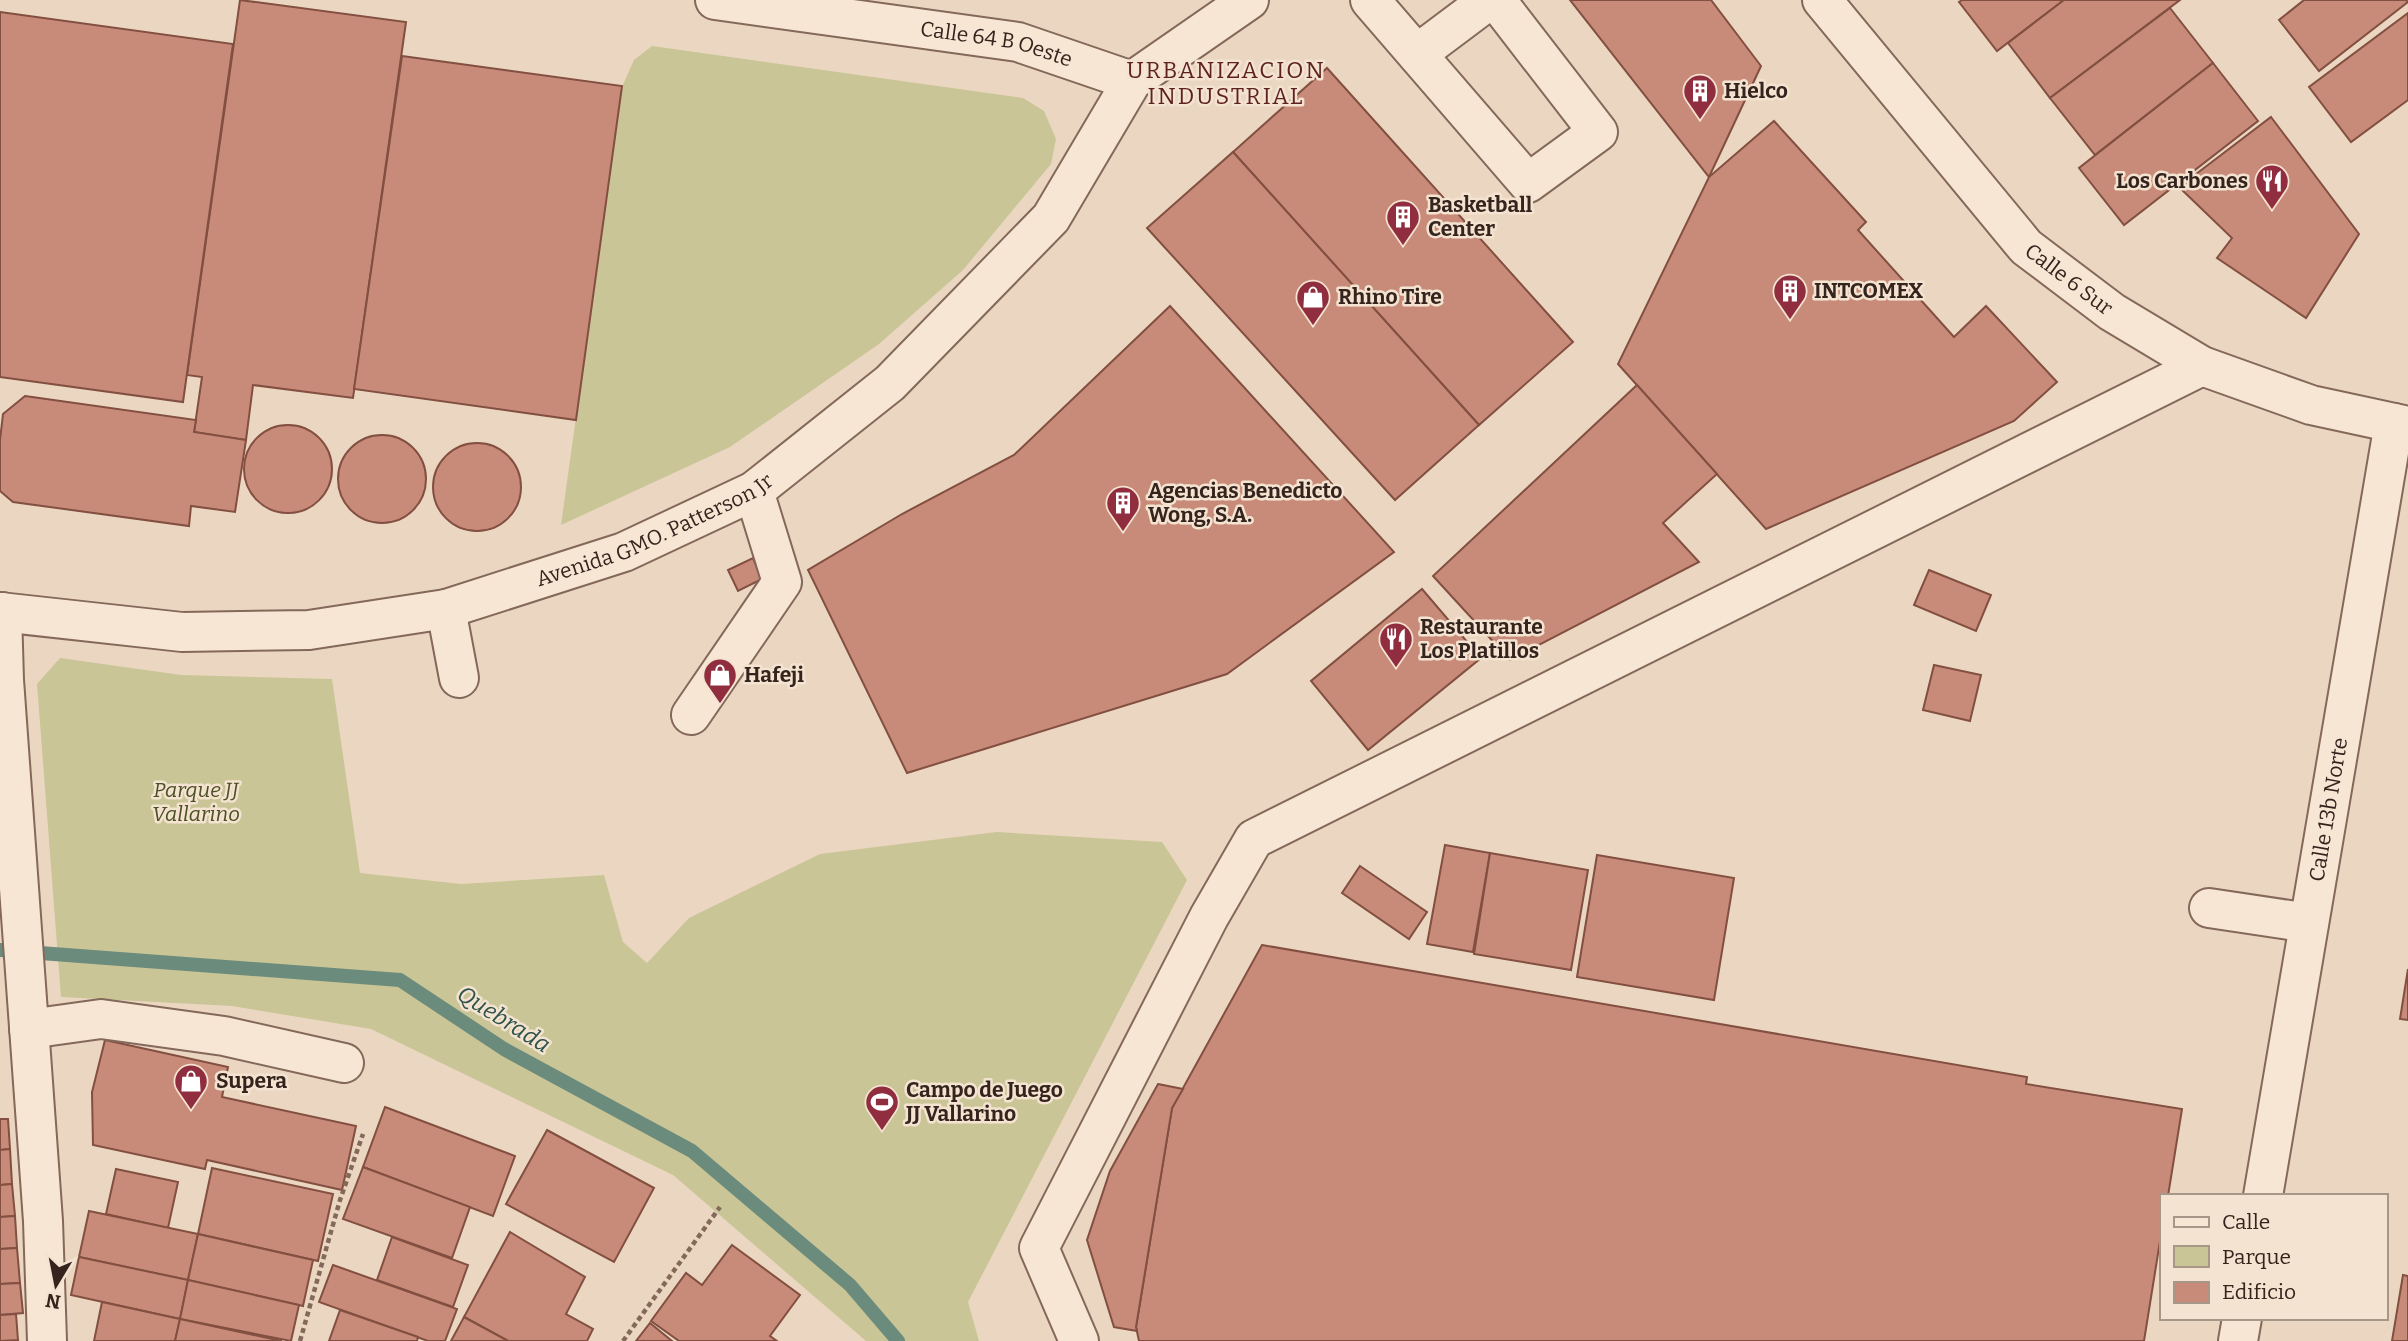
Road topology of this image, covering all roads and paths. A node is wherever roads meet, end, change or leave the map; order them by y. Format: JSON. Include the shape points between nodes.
{"nodes":[{"id":1,"x":715,"y":0,"type":"edge"},
{"id":2,"x":1250,"y":0,"type":"edge"},
{"id":3,"x":1370,"y":0,"type":"edge"},
{"id":4,"x":1489,"y":0,"type":"edge"},
{"id":5,"x":1496,"y":0,"type":"edge"},
{"id":6,"x":1822,"y":0,"type":"edge"},
{"id":7,"x":1417,"y":54,"type":"junction"},
{"id":8,"x":1132,"y":81,"type":"junction"},
{"id":9,"x":2202,"y":366,"type":"junction"},
{"id":10,"x":2401,"y":425,"type":"edge"},
{"id":11,"x":754,"y":491,"type":"junction"},
{"id":12,"x":446,"y":610,"type":"junction"},
{"id":13,"x":1,"y":612,"type":"edge"},
{"id":14,"x":459,"y":678,"type":"dead end"},
{"id":15,"x":691,"y":715,"type":"dead end"},
{"id":16,"x":2209,"y":908,"type":"dead end"},
{"id":17,"x":2309,"y":923,"type":"junction"},
{"id":18,"x":28,"y":1015,"type":"junction"},
{"id":19,"x":344,"y":1063,"type":"dead end"},
{"id":20,"x":363,"y":1134,"type":"dead end"},
{"id":21,"x":2263,"y":1194,"type":"edge"},
{"id":22,"x":720,"y":1206,"type":"dead end"},
{"id":23,"x":2242,"y":1320,"type":"edge"},
{"id":24,"x":47,"y":1341,"type":"edge"},
{"id":25,"x":300,"y":1341,"type":"edge"},
{"id":26,"x":623,"y":1341,"type":"edge"},
{"id":27,"x":1079,"y":1341,"type":"edge"},
{"id":28,"x":2238,"y":1341,"type":"edge"}],
"edges":[{"from":1,"to":8,"type":"street","name":"Calle 64 B Oeste","via":[[1018,42]]},
{"from":2,"to":8,"type":"street"},
{"from":3,"to":7,"type":"street"},
{"from":4,"to":7,"type":"street"},
{"from":5,"to":7,"type":"street","via":[[1598,132],[1528,183]]},
{"from":6,"to":9,"type":"street","name":"Calle 6 Sur","via":[[2026,247],[2112,312]]},
{"from":8,"to":11,"type":"street","name":"Avenida GMO. Patterson Jr","via":[[1051,218],[890,383]]},
{"from":9,"to":10,"type":"street","name":"Calle 6 Sur","via":[[2311,405]]},
{"from":9,"to":27,"type":"street","via":[[1254,839],[1039,1248]]},
{"from":10,"to":17,"type":"street","name":"Calle 13b Norte"},
{"from":11,"to":12,"type":"street","name":"Avenida GMO. Patterson Jr","via":[[624,552]]},
{"from":11,"to":15,"type":"street","via":[[782,582]]},
{"from":12,"to":13,"type":"street","name":"Avenida GMO. Patterson Jr","via":[[309,630],[182,632]]},
{"from":12,"to":14,"type":"street"},
{"from":13,"to":18,"type":"street"},
{"from":16,"to":17,"type":"street"},
{"from":17,"to":21,"type":"street","name":"Calle 13b Norte"},
{"from":18,"to":19,"type":"street","via":[[101,1019],[224,1036]]},
{"from":18,"to":24,"type":"street"},
{"from":20,"to":25,"type":"path"},
{"from":22,"to":26,"type":"path"},
{"from":23,"to":28,"type":"street"}]}
